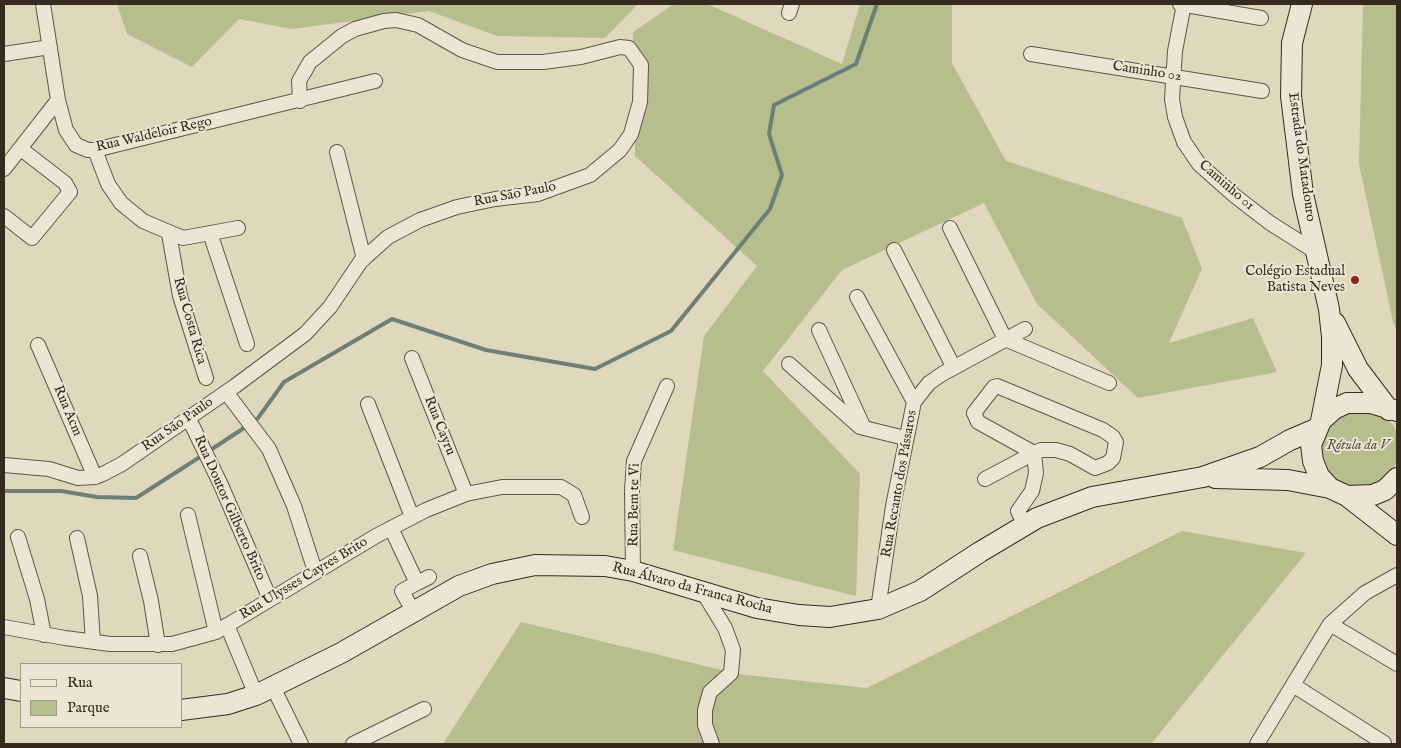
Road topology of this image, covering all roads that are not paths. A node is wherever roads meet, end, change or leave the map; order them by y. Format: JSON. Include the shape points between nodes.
{"nodes":[{"id":1,"x":43,"y":4,"type":"edge"},
{"id":2,"x":1182,"y":4,"type":"edge"},
{"id":3,"x":1302,"y":4,"type":"edge"},
{"id":4,"x":1261,"y":18,"type":"dead end"},
{"id":5,"x":50,"y":47,"type":"junction"},
{"id":6,"x":4,"y":54,"type":"edge"},
{"id":7,"x":1031,"y":54,"type":"dead end"},
{"id":8,"x":1173,"y":77,"type":"junction"},
{"id":9,"x":375,"y":82,"type":"dead end"},
{"id":10,"x":1262,"y":92,"type":"dead end"},
{"id":11,"x":58,"y":100,"type":"junction"},
{"id":12,"x":300,"y":101,"type":"junction"},
{"id":13,"x":21,"y":149,"type":"junction"},
{"id":14,"x":95,"y":150,"type":"junction"},
{"id":15,"x":337,"y":152,"type":"dead end"},
{"id":16,"x":4,"y":169,"type":"edge"},
{"id":17,"x":4,"y":217,"type":"edge"},
{"id":18,"x":238,"y":228,"type":"dead end"},
{"id":19,"x":950,"y":228,"type":"dead end"},
{"id":20,"x":210,"y":233,"type":"junction"},
{"id":21,"x":169,"y":234,"type":"junction"},
{"id":22,"x":894,"y":250,"type":"dead end"},
{"id":23,"x":1316,"y":252,"type":"junction"},
{"id":24,"x":364,"y":259,"type":"junction"},
{"id":25,"x":857,"y":297,"type":"dead end"},
{"id":26,"x":1329,"y":309,"type":"junction"},
{"id":27,"x":1024,"y":329,"type":"dead end"},
{"id":28,"x":819,"y":330,"type":"dead end"},
{"id":29,"x":1005,"y":339,"type":"junction"},
{"id":30,"x":247,"y":344,"type":"dead end"},
{"id":31,"x":38,"y":345,"type":"dead end"},
{"id":32,"x":412,"y":358,"type":"dead end"},
{"id":33,"x":789,"y":364,"type":"dead end"},
{"id":34,"x":954,"y":366,"type":"junction"},
{"id":35,"x":206,"y":378,"type":"dead end"},
{"id":36,"x":1109,"y":383,"type":"dead end"},
{"id":37,"x":667,"y":386,"type":"dead end"},
{"id":38,"x":226,"y":392,"type":"junction"},
{"id":39,"x":914,"y":402,"type":"junction"},
{"id":40,"x":368,"y":404,"type":"dead end"},
{"id":41,"x":1394,"y":414,"type":"edge"},
{"id":42,"x":188,"y":417,"type":"junction"},
{"id":43,"x":1318,"y":425,"type":"junction"},
{"id":44,"x":864,"y":428,"type":"junction"},
{"id":45,"x":905,"y":438,"type":"junction"},
{"id":46,"x":1034,"y":452,"type":"junction"},
{"id":47,"x":4,"y":465,"type":"edge"},
{"id":48,"x":94,"y":477,"type":"junction"},
{"id":49,"x":1203,"y":477,"type":"junction"},
{"id":50,"x":1397,"y":478,"type":"edge"},
{"id":51,"x":985,"y":480,"type":"dead end"},
{"id":52,"x":1339,"y":492,"type":"junction"},
{"id":53,"x":466,"y":494,"type":"junction"},
{"id":54,"x":188,"y":514,"type":"dead end"},
{"id":55,"x":412,"y":517,"type":"junction"},
{"id":56,"x":582,"y":517,"type":"dead end"},
{"id":57,"x":1025,"y":526,"type":"junction"},
{"id":58,"x":391,"y":528,"type":"junction"},
{"id":59,"x":1397,"y":535,"type":"edge"},
{"id":60,"x":18,"y":536,"type":"dead end"},
{"id":61,"x":77,"y":538,"type":"dead end"},
{"id":62,"x":140,"y":556,"type":"dead end"},
{"id":63,"x":315,"y":571,"type":"junction"},
{"id":64,"x":634,"y":571,"type":"junction"},
{"id":65,"x":1397,"y":576,"type":"edge"},
{"id":66,"x":702,"y":592,"type":"junction"},
{"id":67,"x":270,"y":599,"type":"junction"},
{"id":68,"x":878,"y":609,"type":"junction"},
{"id":69,"x":413,"y":611,"type":"junction"},
{"id":70,"x":1330,"y":624,"type":"junction"},
{"id":71,"x":4,"y":627,"type":"edge"},
{"id":72,"x":221,"y":629,"type":"junction"},
{"id":73,"x":44,"y":635,"type":"junction"},
{"id":74,"x":93,"y":642,"type":"junction"},
{"id":75,"x":158,"y":645,"type":"junction"},
{"id":76,"x":1397,"y":664,"type":"edge"},
{"id":77,"x":1293,"y":685,"type":"junction"},
{"id":78,"x":4,"y":688,"type":"edge"},
{"id":79,"x":20,"y":691,"type":"edge"},
{"id":80,"x":264,"y":691,"type":"junction"},
{"id":81,"x":424,"y":709,"type":"dead end"},
{"id":82,"x":182,"y":710,"type":"edge"},
{"id":83,"x":1384,"y":743,"type":"dead end"},
{"id":84,"x":301,"y":744,"type":"edge"},
{"id":85,"x":353,"y":744,"type":"edge"},
{"id":86,"x":712,"y":744,"type":"edge"},
{"id":87,"x":1257,"y":744,"type":"edge"}],
"edges":[{"from":1,"to":5,"type":"street","name":"Rua Waldeloir Rego"},
{"from":2,"to":4,"type":"street"},
{"from":2,"to":8,"type":"street","name":"Caminho 01"},
{"from":3,"to":23,"type":"main road","name":"Estrada do Matadouro","via":[[1292,43],[1291,96],[1303,194]]},
{"from":5,"to":6,"type":"street"},
{"from":5,"to":11,"type":"street","name":"Rua Waldeloir Rego"},
{"from":7,"to":8,"type":"street","name":"Caminho 02"},
{"from":8,"to":10,"type":"street","name":"Caminho 02"},
{"from":8,"to":23,"type":"street","name":"Caminho 01","via":[[1175,117],[1184,142],[1199,164],[1270,223]]},
{"from":9,"to":12,"type":"street","name":"Rua Waldeloir Rego"},
{"from":11,"to":13,"type":"street"},
{"from":11,"to":14,"type":"street","name":"Rua Waldeloir Rego","via":[[70,138],[76,145]]},
{"from":12,"to":14,"type":"street","name":"Rua Waldeloir Rego"},
{"from":12,"to":24,"type":"street","name":"Rua São Paulo","via":[[299,81],[310,62],[342,36],[384,21],[396,20],[418,26],[462,50],[496,62],[544,62],[620,47],[629,48],[641,65],[640,102],[631,134],[620,150],[590,175],[538,194],[496,198],[420,220],[388,237]]},
{"from":13,"to":16,"type":"street"},
{"from":13,"to":17,"type":"street","via":[[69,186],[70,192],[32,238]]},
{"from":14,"to":21,"type":"street","via":[[108,184],[122,203],[143,221]]},
{"from":15,"to":24,"type":"street"},
{"from":18,"to":20,"type":"street"},
{"from":19,"to":29,"type":"street"},
{"from":20,"to":21,"type":"street","via":[[183,238]]},
{"from":20,"to":30,"type":"street"},
{"from":21,"to":35,"type":"street","name":"Rua Costa Rica","via":[[180,296]]},
{"from":22,"to":34,"type":"street"},
{"from":23,"to":26,"type":"main road","name":"Estrada do Matadouro"},
{"from":24,"to":38,"type":"street","name":"Rua São Paulo","via":[[320,319],[274,358]]},
{"from":25,"to":39,"type":"street"},
{"from":26,"to":41,"type":"main road","name":"Estrada do Matadouro","via":[[1358,369]]},
{"from":26,"to":43,"type":"main road","name":"Estrada do Matadouro","via":[[1332,364]]},
{"from":27,"to":29,"type":"street","name":"Rua Recanto dos Pássaros"},
{"from":28,"to":44,"type":"street"},
{"from":29,"to":34,"type":"street","name":"Rua Recanto dos Pássaros"},
{"from":29,"to":36,"type":"street"},
{"from":31,"to":48,"type":"street","name":"Rua Acm"},
{"from":32,"to":53,"type":"street","name":"Rua Cayru"},
{"from":33,"to":44,"type":"street","via":[[842,413]]},
{"from":34,"to":39,"type":"street","name":"Rua Recanto dos Pássaros","via":[[929,383]]},
{"from":37,"to":64,"type":"street","name":"Rua Bem te Vi","via":[[634,461]]},
{"from":38,"to":42,"type":"street","name":"Rua São Paulo"},
{"from":38,"to":63,"type":"street","via":[[268,448],[287,488]]},
{"from":39,"to":45,"type":"street","name":"Rua Recanto dos Pássaros"},
{"from":40,"to":55,"type":"street"},
{"from":41,"to":43,"type":"main road","name":"Rua Álvaro da Franca Rocha","via":[[1371,403],[1352,402],[1334,409]]},
{"from":42,"to":48,"type":"street","name":"Rua São Paulo","via":[[122,464]]},
{"from":42,"to":67,"type":"street","name":"Rua Doutor Gilberto Brito"},
{"from":43,"to":49,"type":"main road","name":"Rua Álvaro da Franca Rocha","via":[[1260,457]]},
{"from":43,"to":52,"type":"main road","name":"Estrada do Matadouro","via":[[1311,444],[1312,461],[1319,476]]},
{"from":44,"to":45,"type":"street"},
{"from":45,"to":68,"type":"street","name":"Rua Recanto dos Pássaros"},
{"from":46,"to":46,"type":"street","via":[[1063,452],[1095,468],[1113,458],[1116,442],[1103,430],[994,387],[974,413],[978,422]]},
{"from":46,"to":51,"type":"street"},
{"from":46,"to":57,"type":"street","via":[[1036,473],[1032,491],[1018,511]]},
{"from":47,"to":48,"type":"street","name":"Rua São Paulo","via":[[48,469],[78,478]]},
{"from":49,"to":52,"type":"main road","name":"Rua Álvaro da Franca Rocha","via":[[1288,480]]},
{"from":49,"to":57,"type":"main road","name":"Rua Álvaro da Franca Rocha","via":[[1092,498],[1037,518]]},
{"from":50,"to":52,"type":"main road","name":"Rua Álvaro da Franca Rocha","via":[[1373,496]]},
{"from":52,"to":59,"type":"main road"},
{"from":53,"to":55,"type":"street","name":"Rua Ulysses Cayres Brito"},
{"from":53,"to":56,"type":"street","name":"Rua Ulysses Cayres Brito","via":[[511,486],[561,487],[574,495]]},
{"from":54,"to":72,"type":"street"},
{"from":55,"to":58,"type":"street","name":"Rua Ulysses Cayres Brito"},
{"from":57,"to":68,"type":"main road","name":"Rua Álvaro da Franca Rocha","via":[[920,591]]},
{"from":58,"to":63,"type":"street","name":"Rua Ulysses Cayres Brito"},
{"from":58,"to":69,"type":"street","via":[[423,580],[399,594]]},
{"from":60,"to":73,"type":"street"},
{"from":61,"to":74,"type":"street","via":[[90,596]]},
{"from":62,"to":75,"type":"street"},
{"from":63,"to":67,"type":"street","name":"Rua Ulysses Cayres Brito"},
{"from":64,"to":66,"type":"main road","name":"Rua Álvaro da Franca Rocha"},
{"from":64,"to":69,"type":"main road","name":"Rua Álvaro da Franca Rocha","via":[[605,566],[535,565],[492,574],[459,586]]},
{"from":65,"to":70,"type":"street","via":[[1365,593]]},
{"from":66,"to":68,"type":"main road","name":"Rua Álvaro da Franca Rocha","via":[[757,608],[798,615],[830,617]]},
{"from":66,"to":86,"type":"street","via":[[725,628],[732,650],[731,673],[710,692],[705,710],[705,725]]},
{"from":67,"to":72,"type":"street","name":"Rua Ulysses Cayres Brito"},
{"from":69,"to":80,"type":"main road","name":"Rua Álvaro da Franca Rocha","via":[[341,653]]},
{"from":70,"to":76,"type":"street"},
{"from":70,"to":77,"type":"street"},
{"from":71,"to":73,"type":"street","name":"Rua Ulysses Cayres Brito"},
{"from":72,"to":75,"type":"street","name":"Rua Ulysses Cayres Brito"},
{"from":72,"to":80,"type":"street"},
{"from":73,"to":74,"type":"street","name":"Rua Ulysses Cayres Brito"},
{"from":74,"to":75,"type":"street","name":"Rua Ulysses Cayres Brito"},
{"from":77,"to":83,"type":"street"},
{"from":77,"to":87,"type":"street"},
{"from":78,"to":79,"type":"main road"},
{"from":80,"to":82,"type":"main road","name":"Rua Álvaro da Franca Rocha","via":[[228,704]]},
{"from":80,"to":84,"type":"street"},
{"from":81,"to":85,"type":"street"}]}
